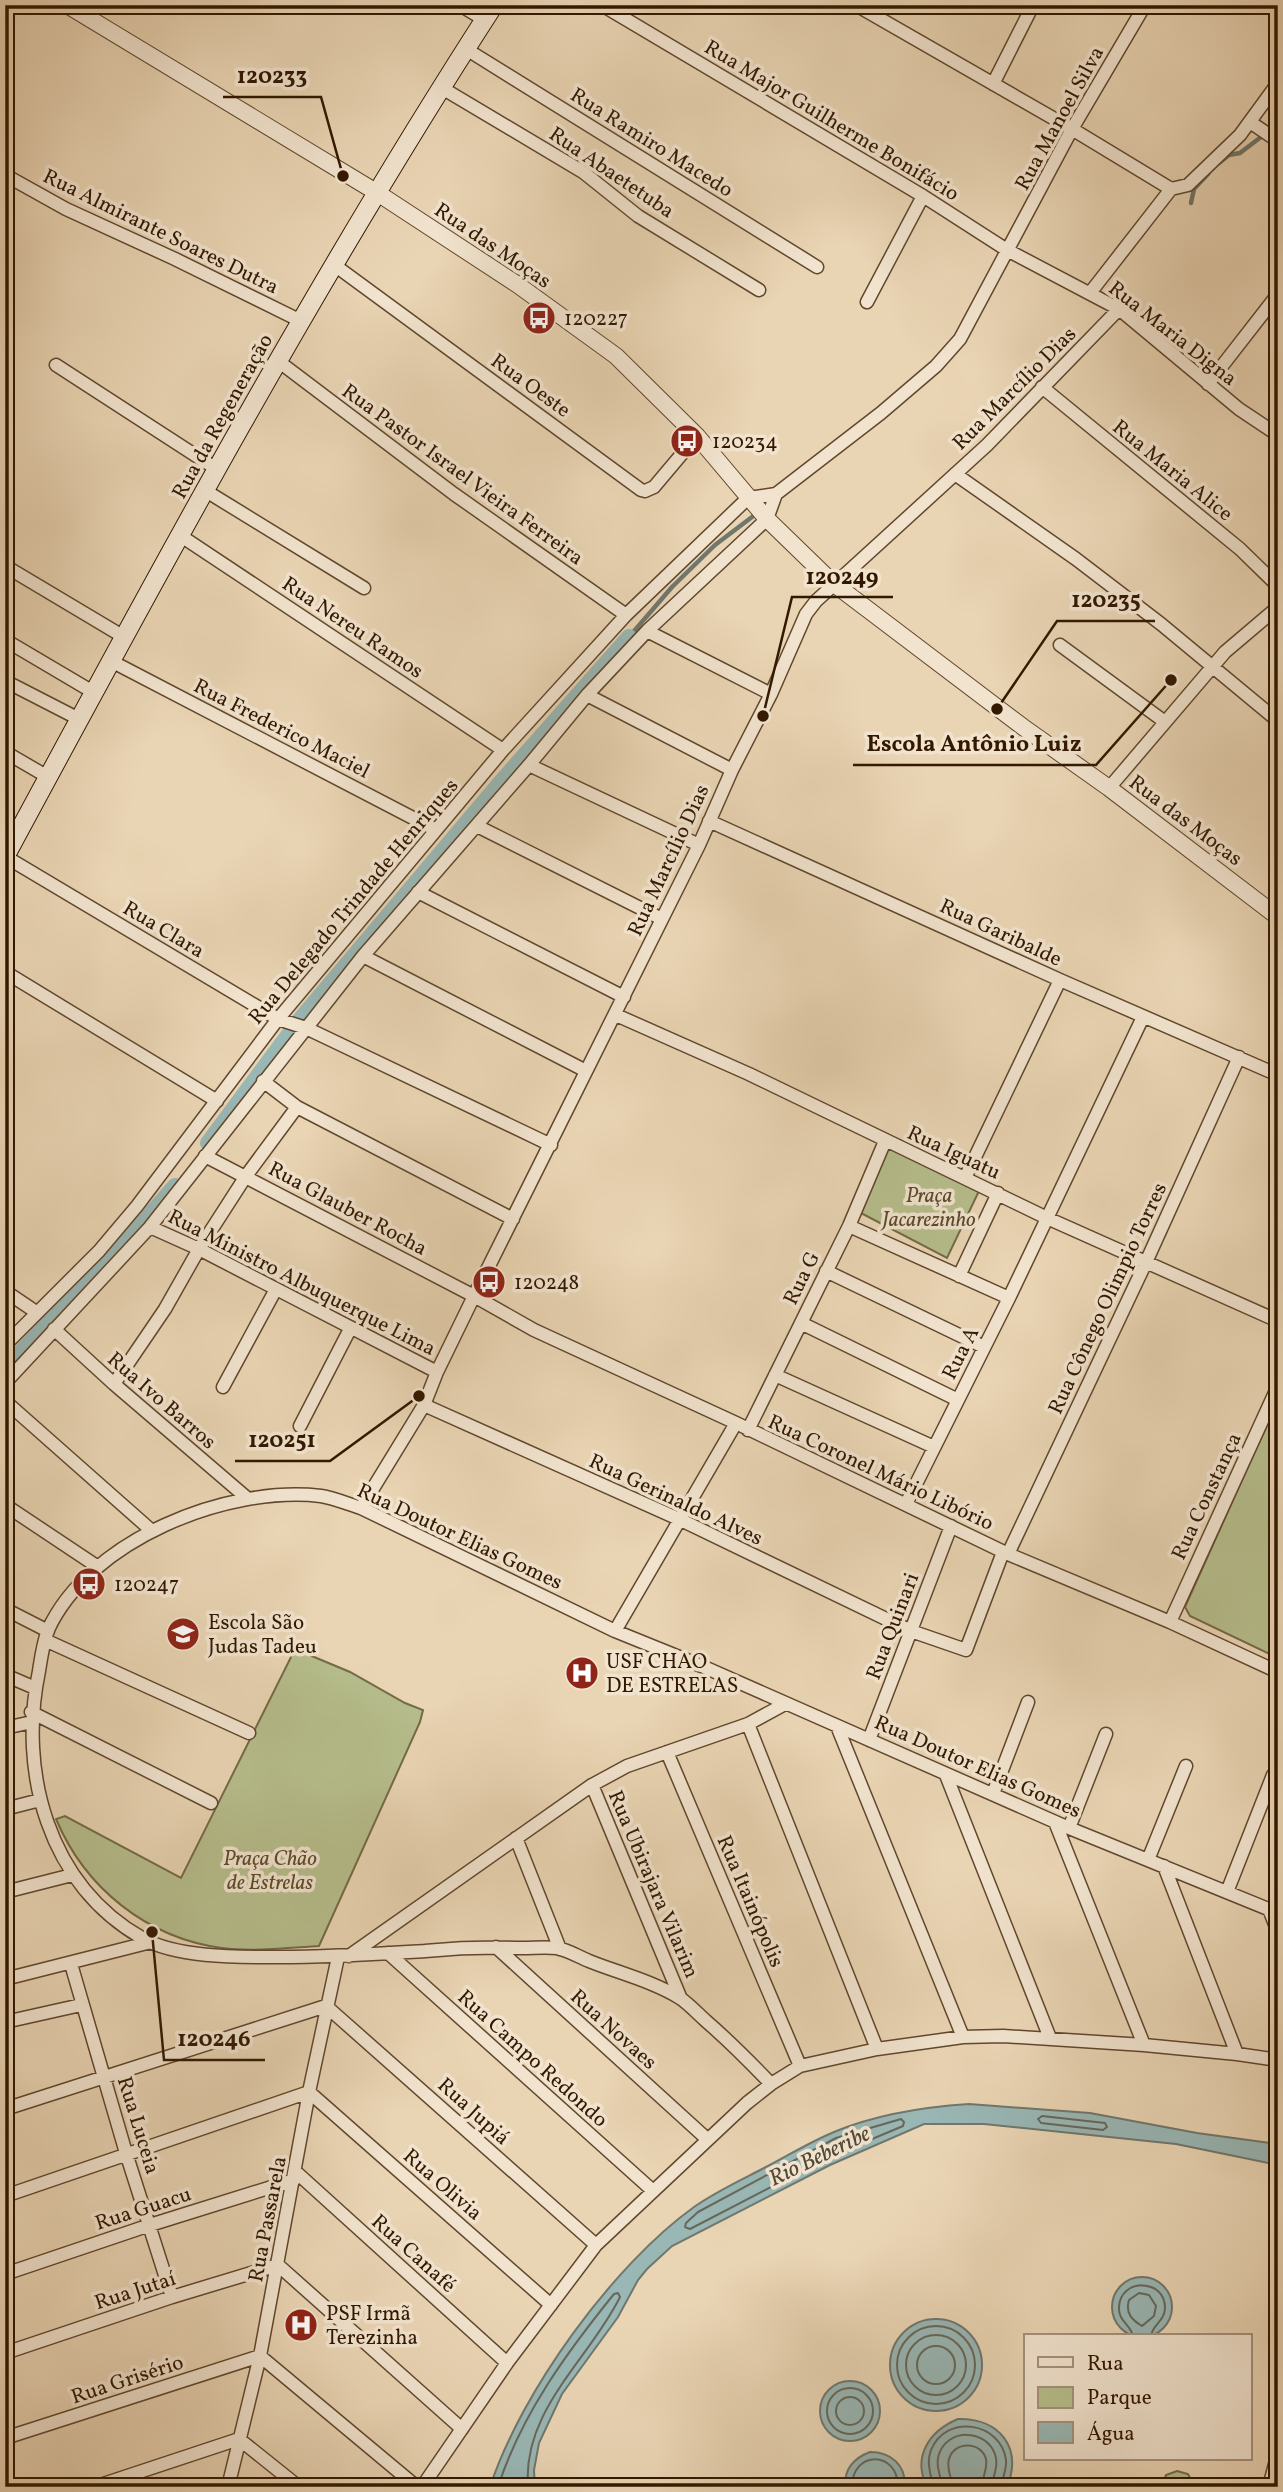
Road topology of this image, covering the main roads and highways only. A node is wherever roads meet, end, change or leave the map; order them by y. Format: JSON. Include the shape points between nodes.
{"nodes":[{"id":1,"x":489,"y":13,"type":"edge"},
{"id":2,"x":12,"y":829,"type":"edge"},
{"id":3,"x":5,"y":857,"type":"edge"}],
"edges":[{"from":1,"to":2,"type":"main road","name":"Rua da Regeneração","via":[[332,264],[48,777]]},
{"from":2,"to":3,"type":"main road","name":"Rua da Regeneração"}]}
